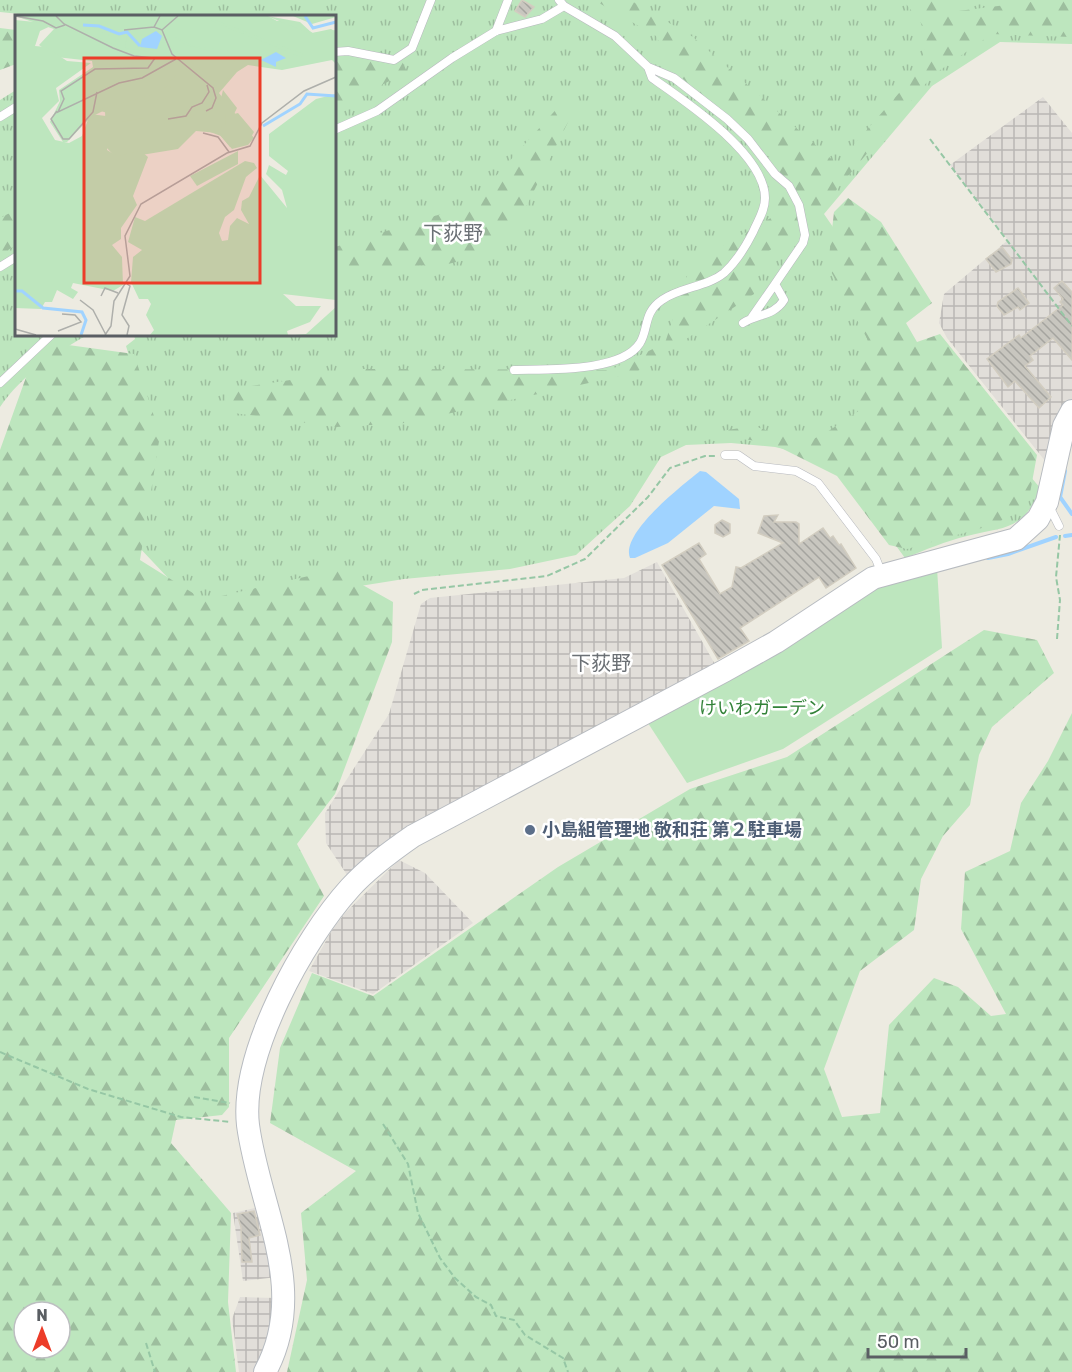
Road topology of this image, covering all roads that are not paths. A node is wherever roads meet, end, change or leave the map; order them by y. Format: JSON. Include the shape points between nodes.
{"nodes":[{"id":1,"x":431,"y":0,"type":"edge"},
{"id":2,"x":508,"y":0,"type":"edge"},
{"id":3,"x":561,"y":3,"type":"edge"},
{"id":4,"x":496,"y":31,"type":"junction"},
{"id":5,"x":336,"y":52,"type":"edge"},
{"id":6,"x":648,"y":67,"type":"junction"},
{"id":7,"x":15,"y":108,"type":"edge"},
{"id":8,"x":0,"y":117,"type":"edge"},
{"id":9,"x":336,"y":129,"type":"edge"},
{"id":10,"x":15,"y":258,"type":"edge"},
{"id":11,"x":0,"y":267,"type":"edge"},
{"id":12,"x":775,"y":284,"type":"junction"},
{"id":13,"x":50,"y":336,"type":"edge"},
{"id":14,"x":514,"y":370,"type":"dead end"},
{"id":15,"x":0,"y":383,"type":"edge"},
{"id":16,"x":1072,"y":411,"type":"edge"},
{"id":17,"x":725,"y":455,"type":"road end"},
{"id":18,"x":1046,"y":495,"type":"junction"},
{"id":19,"x":1059,"y":526,"type":"road end"},
{"id":20,"x":883,"y":575,"type":"junction"},
{"id":21,"x":265,"y":1372,"type":"edge"}],
"edges":[{"from":1,"to":5,"type":"lane","via":[[412,48],[394,60]]},
{"from":2,"to":4,"type":"lane"},
{"from":3,"to":4,"type":"lane","via":[[542,19]]},
{"from":3,"to":6,"type":"lane","via":[[615,36]]},
{"from":4,"to":9,"type":"lane","via":[[377,111]]},
{"from":6,"to":12,"type":"lane","via":[[674,78],[727,119],[789,186],[799,204],[805,234]]},
{"from":6,"to":14,"type":"lane","via":[[652,78],[713,123],[745,155],[765,196],[764,210],[734,263],[722,275],[659,302],[646,318],[640,343],[623,357],[603,364]]},
{"from":7,"to":8,"type":"lane"},
{"from":10,"to":11,"type":"lane"},
{"from":12,"to":12,"type":"lane","via":[[784,300],[781,305],[746,321]]},
{"from":13,"to":15,"type":"lane"},
{"from":16,"to":18,"type":"street","via":[[1064,426]]},
{"from":17,"to":20,"type":"lane","via":[[738,455],[754,466],[796,471],[819,483],[876,559]]},
{"from":18,"to":19,"type":"lane"},
{"from":18,"to":20,"type":"street","via":[[1038,519],[1007,543]]},
{"from":20,"to":21,"type":"street","via":[[755,653],[413,836],[380,860],[336,906],[273,1010],[253,1065],[248,1124],[284,1275],[282,1325]]}]}
